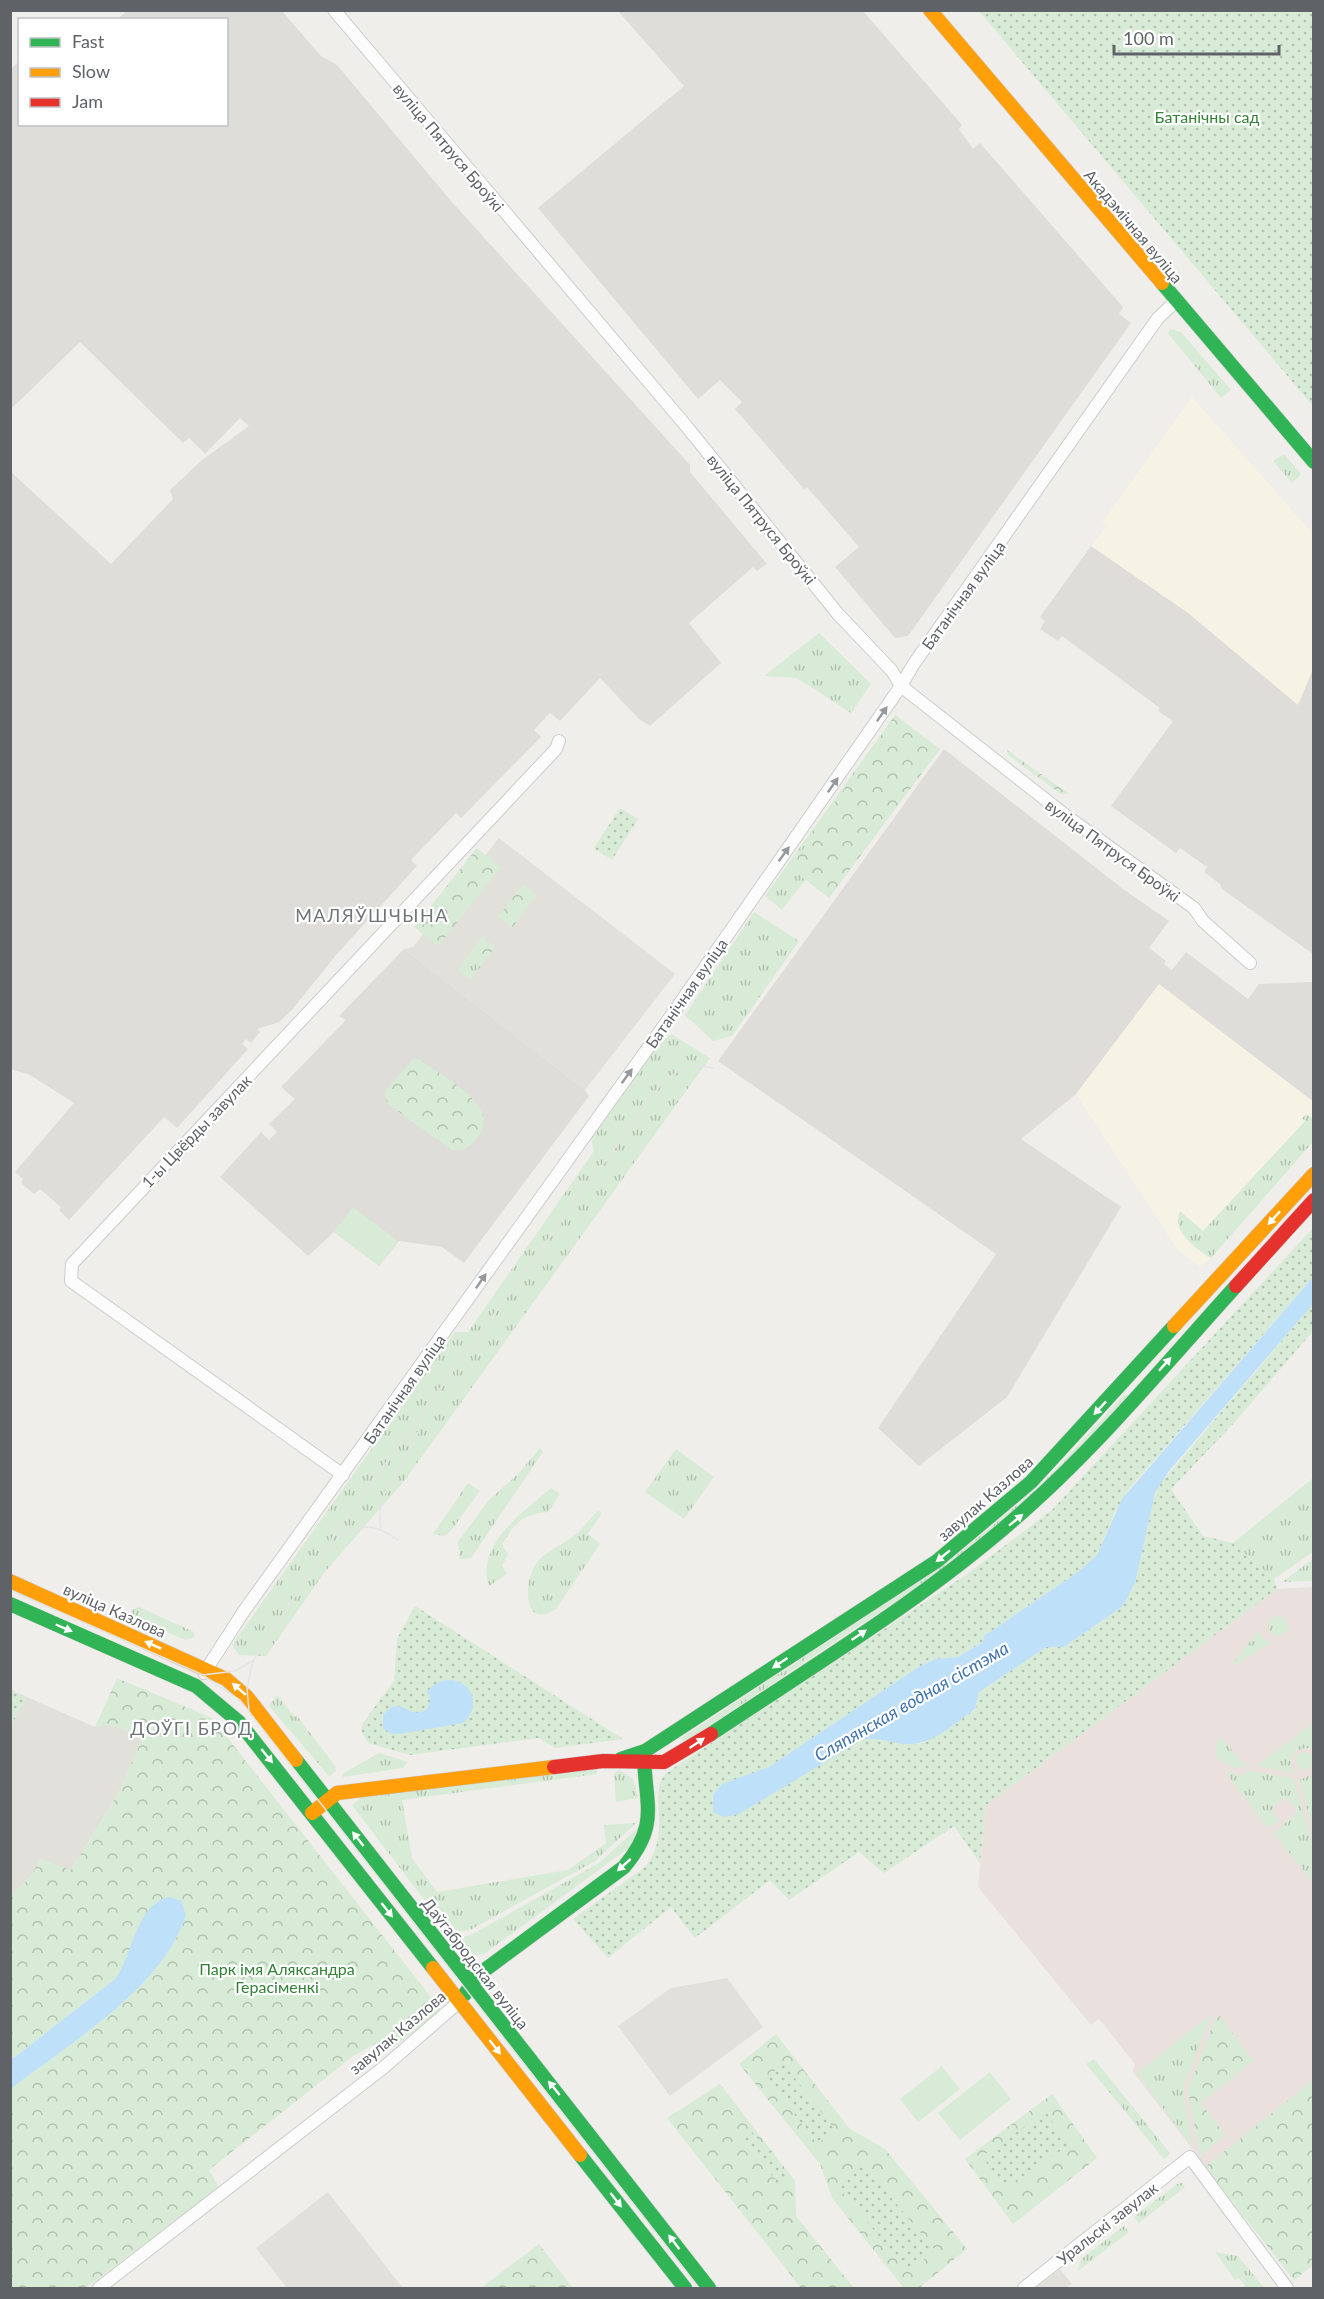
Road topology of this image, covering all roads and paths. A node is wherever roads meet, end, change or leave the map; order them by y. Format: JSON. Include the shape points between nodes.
{"nodes":[{"id":1,"x":334,"y":10,"type":"edge"},
{"id":2,"x":930,"y":10,"type":"edge"},
{"id":3,"x":1176,"y":301,"type":"junction"},
{"id":4,"x":1314,"y":462,"type":"edge"},
{"id":5,"x":902,"y":686,"type":"junction"},
{"id":6,"x":559,"y":741,"type":"dead end"},
{"id":7,"x":1250,"y":963,"type":"dead end"},
{"id":8,"x":1314,"y":1174,"type":"edge"},
{"id":9,"x":1314,"y":1200,"type":"edge"},
{"id":10,"x":1126,"y":1380,"type":"junction"},
{"id":11,"x":1139,"y":1392,"type":"junction"},
{"id":12,"x":343,"y":1475,"type":"junction"},
{"id":13,"x":10,"y":1581,"type":"edge"},
{"id":14,"x":10,"y":1604,"type":"edge"},
{"id":15,"x":207,"y":1669,"type":"junction"},
{"id":16,"x":196,"y":1686,"type":"junction"},
{"id":17,"x":644,"y":1758,"type":"junction"},
{"id":18,"x":327,"y":1800,"type":"junction"},
{"id":19,"x":312,"y":1813,"type":"junction"},
{"id":20,"x":471,"y":1985,"type":"junction"},
{"id":21,"x":459,"y":2002,"type":"junction"},
{"id":22,"x":99,"y":2289,"type":"edge"},
{"id":23,"x":685,"y":2289,"type":"edge"},
{"id":24,"x":709,"y":2289,"type":"edge"},
{"id":25,"x":1024,"y":2289,"type":"edge"},
{"id":26,"x":1287,"y":2289,"type":"edge"}],
"edges":[{"from":1,"to":5,"type":"street","name":"вуліца Пятруся Броўкі"},
{"from":2,"to":3,"type":"main road","name":"Акадэмічная вуліца"},
{"from":3,"to":4,"type":"main road","name":"Акадэмічная вуліца"},
{"from":3,"to":5,"type":"street","name":"Батанічная вуліца","via":[[1158,318]]},
{"from":5,"to":7,"type":"street","name":"вуліца Пятруся Броўкі","via":[[1073,822],[1194,908]]},
{"from":12,"to":5,"type":"street","name":"Батанічная вуліца","one_way":true},
{"from":6,"to":12,"type":"street","name":"1-ы Цвёрды завулак","via":[[556,749],[72,1264],[71,1281]]},
{"from":8,"to":10,"type":"main road","name":"завулак Казлова","one_way":true},
{"from":11,"to":9,"type":"main road","name":"завулак Казлова","one_way":true},
{"from":10,"to":11,"type":"main road"},
{"from":10,"to":17,"type":"main road","name":"завулак Казлова","one_way":true,"via":[[1031,1482],[937,1561]]},
{"from":17,"to":11,"type":"main road","name":"завулак Казлова","one_way":true,"via":[[663,1763],[674,1759],[947,1575],[1032,1506]]},
{"from":12,"to":15,"type":"street","name":"Батанічная вуліца"},
{"from":15,"to":13,"type":"main road","name":"вуліца Казлова","one_way":true},
{"from":14,"to":16,"type":"main road","one_way":true},
{"from":15,"to":16,"type":"street","name":"Батанічная вуліца"},
{"from":18,"to":15,"type":"main road","name":"Даўгабродская вуліца","one_way":true,"via":[[247,1697]]},
{"from":16,"to":19,"type":"main road","one_way":true,"via":[[239,1722]]},
{"from":17,"to":18,"type":"main road","name":"завулак Казлова","via":[[337,1793]]},
{"from":17,"to":20,"type":"main road","name":"завулак Казлова","one_way":true,"via":[[651,1815],[640,1850],[624,1867],[478,1975]]},
{"from":18,"to":19,"type":"main road","name":"завулак Казлова"},
{"from":20,"to":18,"type":"main road","name":"Даўгабродская вуліца","one_way":true},
{"from":19,"to":21,"type":"main road","one_way":true},
{"from":20,"to":21,"type":"main road","name":"завулак Казлова"},
{"from":24,"to":20,"type":"main road","name":"Даўгабродская вуліца","one_way":true,"via":[[608,2155]]},
{"from":21,"to":22,"type":"street","name":"завулак Казлова","via":[[378,2071]]},
{"from":21,"to":23,"type":"main road","one_way":true},
{"from":25,"to":26,"type":"street","name":"Уральскі завулак","via":[[1190,2157]]}]}
